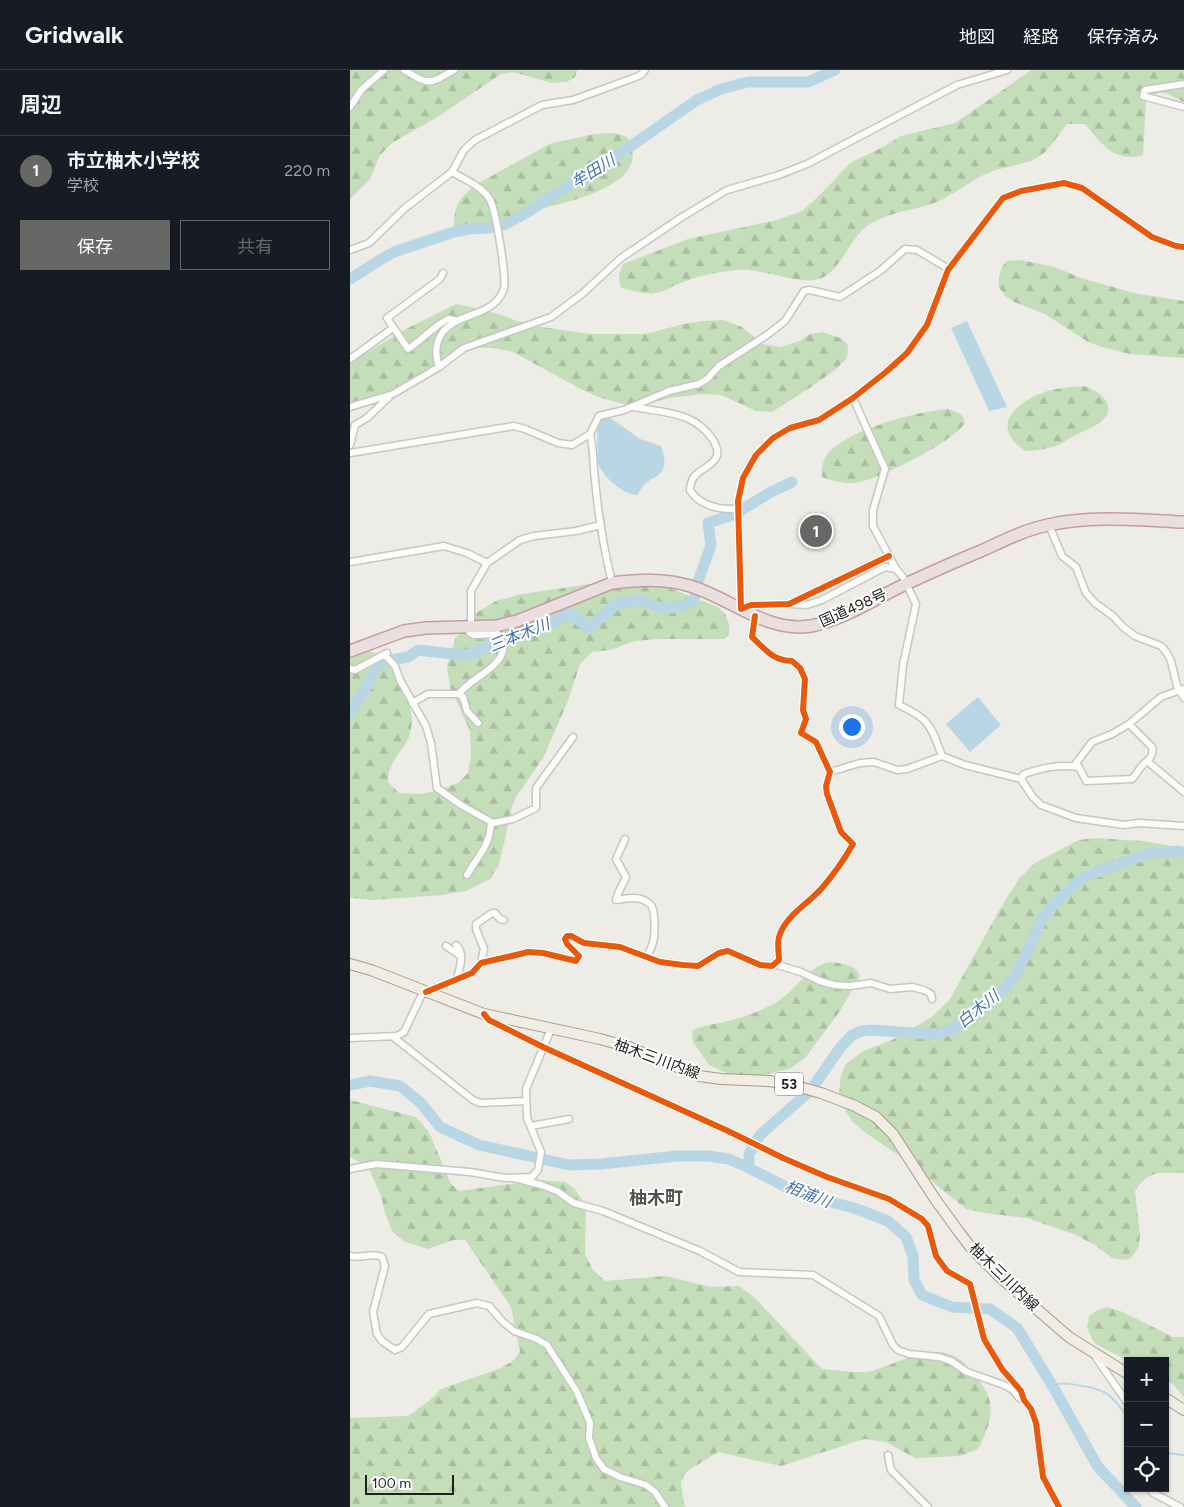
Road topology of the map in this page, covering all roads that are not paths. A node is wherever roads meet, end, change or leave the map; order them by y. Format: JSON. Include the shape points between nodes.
{"nodes":[{"id":1,"x":384,"y":70,"type":"edge"},
{"id":2,"x":404,"y":70,"type":"edge"},
{"id":3,"x":454,"y":70,"type":"edge"},
{"id":4,"x":645,"y":70,"type":"edge"},
{"id":5,"x":1007,"y":70,"type":"edge"},
{"id":6,"x":1184,"y":84,"type":"edge"},
{"id":7,"x":350,"y":107,"type":"edge"},
{"id":8,"x":1184,"y":107,"type":"edge"},
{"id":9,"x":452,"y":172,"type":"junction"},
{"id":10,"x":1184,"y":247,"type":"edge"},
{"id":11,"x":350,"y":250,"type":"edge"},
{"id":12,"x":949,"y":269,"type":"junction"},
{"id":13,"x":443,"y":273,"type":"dead end"},
{"id":14,"x":457,"y":321,"type":"junction"},
{"id":15,"x":393,"y":328,"type":"junction"},
{"id":16,"x":350,"y":359,"type":"edge"},
{"id":17,"x":440,"y":367,"type":"junction"},
{"id":18,"x":392,"y":394,"type":"junction"},
{"id":19,"x":853,"y":398,"type":"junction"},
{"id":20,"x":633,"y":406,"type":"junction"},
{"id":21,"x":350,"y":407,"type":"edge"},
{"id":22,"x":590,"y":434,"type":"junction"},
{"id":23,"x":350,"y":445,"type":"edge"},
{"id":24,"x":350,"y":454,"type":"edge"},
{"id":25,"x":738,"y":508,"type":"junction"},
{"id":26,"x":1184,"y":522,"type":"edge"},
{"id":27,"x":601,"y":524,"type":"junction"},
{"id":28,"x":1049,"y":525,"type":"junction"},
{"id":29,"x":889,"y":556,"type":"junction"},
{"id":30,"x":350,"y":562,"type":"edge"},
{"id":31,"x":487,"y":563,"type":"junction"},
{"id":32,"x":896,"y":569,"type":"junction"},
{"id":33,"x":612,"y":583,"type":"junction"},
{"id":34,"x":906,"y":584,"type":"junction"},
{"id":35,"x":789,"y":604,"type":"junction"},
{"id":36,"x":741,"y":609,"type":"junction"},
{"id":37,"x":755,"y":616,"type":"junction"},
{"id":38,"x":469,"y":628,"type":"junction"},
{"id":39,"x":350,"y":652,"type":"edge"},
{"id":40,"x":350,"y":669,"type":"edge"},
{"id":41,"x":1182,"y":689,"type":"edge"},
{"id":42,"x":459,"y":694,"type":"junction"},
{"id":43,"x":1184,"y":698,"type":"edge"},
{"id":44,"x":412,"y":703,"type":"junction"},
{"id":45,"x":478,"y":724,"type":"dead end"},
{"id":46,"x":1129,"y":724,"type":"junction"},
{"id":47,"x":573,"y":737,"type":"dead end"},
{"id":48,"x":942,"y":756,"type":"junction"},
{"id":49,"x":1147,"y":761,"type":"junction"},
{"id":50,"x":1074,"y":766,"type":"junction"},
{"id":51,"x":830,"y":772,"type":"junction"},
{"id":52,"x":1021,"y":779,"type":"junction"},
{"id":53,"x":1184,"y":792,"type":"edge"},
{"id":54,"x":490,"y":822,"type":"junction"},
{"id":55,"x":1184,"y":826,"type":"edge"},
{"id":56,"x":625,"y":839,"type":"dead end"},
{"id":57,"x":467,"y":875,"type":"dead end"},
{"id":58,"x":504,"y":920,"type":"dead end"},
{"id":59,"x":456,"y":945,"type":"dead end"},
{"id":60,"x":446,"y":946,"type":"dead end"},
{"id":61,"x":461,"y":956,"type":"junction"},
{"id":62,"x":647,"y":957,"type":"junction"},
{"id":63,"x":481,"y":963,"type":"junction"},
{"id":64,"x":350,"y":964,"type":"edge"},
{"id":65,"x":774,"y":964,"type":"junction"},
{"id":66,"x":457,"y":979,"type":"junction"},
{"id":67,"x":425,"y":991,"type":"junction"},
{"id":68,"x":932,"y":999,"type":"dead end"},
{"id":69,"x":484,"y":1014,"type":"junction"},
{"id":70,"x":550,"y":1029,"type":"junction"},
{"id":71,"x":392,"y":1036,"type":"junction"},
{"id":72,"x":350,"y":1038,"type":"edge"},
{"id":73,"x":543,"y":1047,"type":"junction"},
{"id":74,"x":526,"y":1101,"type":"junction"},
{"id":75,"x":569,"y":1118,"type":"dead end"},
{"id":76,"x":530,"y":1126,"type":"junction"},
{"id":77,"x":350,"y":1169,"type":"edge"},
{"id":78,"x":514,"y":1178,"type":"junction"},
{"id":79,"x":350,"y":1256,"type":"edge"},
{"id":80,"x":1092,"y":1351,"type":"junction"},
{"id":81,"x":1124,"y":1371,"type":"edge"},
{"id":82,"x":1024,"y":1400,"type":"junction"},
{"id":83,"x":1169,"y":1401,"type":"edge"},
{"id":84,"x":1127,"y":1402,"type":"edge"},
{"id":85,"x":1184,"y":1410,"type":"edge"},
{"id":86,"x":888,"y":1455,"type":"dead end"},
{"id":87,"x":1152,"y":1492,"type":"edge"},
{"id":88,"x":665,"y":1507,"type":"edge"},
{"id":89,"x":928,"y":1507,"type":"edge"},
{"id":90,"x":1059,"y":1507,"type":"edge"},
{"id":91,"x":1180,"y":1507,"type":"edge"}],
"edges":[{"from":1,"to":7,"type":"street","via":[[362,89]]},
{"from":2,"to":3,"type":"street","via":[[422,81],[433,81]]},
{"from":4,"to":9,"type":"street","via":[[636,77],[574,100],[542,105],[475,140],[464,150]]},
{"from":5,"to":17,"type":"street","via":[[957,85],[807,164],[727,190],[621,258],[551,317],[464,348]]},
{"from":6,"to":8,"type":"street","via":[[1145,90],[1143,96]]},
{"from":9,"to":11,"type":"street","via":[[405,208],[369,243]]},
{"from":9,"to":14,"type":"street","via":[[485,192],[491,200],[504,275],[504,288],[499,299]]},
{"from":10,"to":12,"type":"street","via":[[1152,237],[1082,188],[1064,183],[1003,198]]},
{"from":12,"to":19,"type":"street","via":[[927,325],[907,353]]},
{"from":12,"to":20,"type":"street","via":[[917,250],[906,249],[840,297],[804,291],[785,321],[719,366],[707,379]]},
{"from":13,"to":15,"type":"street","via":[[440,279],[387,318]]},
{"from":14,"to":15,"type":"street","via":[[451,319],[439,324],[408,350]]},
{"from":14,"to":17,"type":"street","via":[[440,336],[436,348]]},
{"from":15,"to":16,"type":"street"},
{"from":17,"to":18,"type":"street"},
{"from":18,"to":21,"type":"street"},
{"from":18,"to":23,"type":"street","via":[[355,426]]},
{"from":19,"to":25,"type":"street","via":[[819,420],[790,428],[756,455],[743,478]]},
{"from":19,"to":29,"type":"street","via":[[886,469],[872,510],[873,526]]},
{"from":20,"to":22,"type":"street","via":[[599,416]]},
{"from":20,"to":25,"type":"street","via":[[680,414],[700,426],[716,444],[717,454],[693,476],[690,490],[694,497],[711,506],[727,510]]},
{"from":22,"to":24,"type":"street","via":[[572,445],[514,426]]},
{"from":22,"to":27,"type":"street"},
{"from":25,"to":36,"type":"street"},
{"from":26,"to":28,"type":"highway","name":"国道498号","via":[[1085,520]]},
{"from":27,"to":31,"type":"street","via":[[520,540]]},
{"from":27,"to":33,"type":"street"},
{"from":28,"to":34,"type":"highway","name":"国道498号","via":[[1021,532]]},
{"from":28,"to":41,"type":"street","via":[[1062,556],[1076,567],[1086,593],[1135,636],[1161,646]]},
{"from":29,"to":32,"type":"street"},
{"from":29,"to":35,"type":"street"},
{"from":30,"to":31,"type":"street","via":[[444,546]]},
{"from":31,"to":38,"type":"street","via":[[472,591]]},
{"from":32,"to":34,"type":"street"},
{"from":32,"to":35,"type":"street","via":[[885,567],[807,605]]},
{"from":33,"to":36,"type":"highway","name":"国道498号","via":[[652,580],[692,586]]},
{"from":33,"to":38,"type":"highway","name":"国道498号","via":[[517,620]]},
{"from":34,"to":37,"type":"highway","name":"国道498号","via":[[830,622],[792,626],[773,624]]},
{"from":34,"to":48,"type":"street","via":[[916,604],[898,705],[911,710],[931,727]]},
{"from":35,"to":36,"type":"street","via":[[751,605]]},
{"from":36,"to":37,"type":"highway","name":"国道498号"},
{"from":37,"to":51,"type":"street","via":[[752,637],[774,657],[792,661],[800,668],[805,679],[803,710],[806,719],[801,733],[816,742]]},
{"from":38,"to":39,"type":"highway","name":"国道498号","via":[[404,631]]},
{"from":38,"to":42,"type":"street","via":[[474,635],[498,634],[504,648],[497,662],[464,686]]},
{"from":40,"to":44,"type":"street","via":[[355,670],[386,654]]},
{"from":41,"to":43,"type":"street"},
{"from":41,"to":46,"type":"street","via":[[1161,698]]},
{"from":42,"to":44,"type":"street","via":[[428,694]]},
{"from":42,"to":45,"type":"street"},
{"from":44,"to":54,"type":"street","via":[[426,726],[438,788]]},
{"from":46,"to":49,"type":"street","via":[[1152,747],[1152,755]]},
{"from":46,"to":50,"type":"street","via":[[1092,742]]},
{"from":47,"to":54,"type":"street","via":[[536,788],[536,808],[513,819]]},
{"from":48,"to":51,"type":"street","via":[[907,769],[898,770],[874,762]]},
{"from":48,"to":52,"type":"street"},
{"from":49,"to":50,"type":"street","via":[[1132,778],[1121,780],[1086,780]]},
{"from":49,"to":53,"type":"street"},
{"from":50,"to":52,"type":"street","via":[[1043,768],[1024,774]]},
{"from":51,"to":65,"type":"street","via":[[827,794],[841,832],[854,844],[822,888],[785,925],[778,938],[779,960]]},
{"from":52,"to":55,"type":"street","via":[[1041,804],[1076,818],[1124,825]]},
{"from":54,"to":57,"type":"street","via":[[487,845]]},
{"from":56,"to":62,"type":"street","via":[[616,860],[626,877],[616,900],[633,897],[652,906],[653,942]]},
{"from":58,"to":63,"type":"street","via":[[492,913],[476,924],[484,949]]},
{"from":59,"to":61,"type":"street"},
{"from":60,"to":61,"type":"street"},
{"from":61,"to":66,"type":"street"},
{"from":62,"to":63,"type":"street","via":[[567,936],[567,944],[579,956],[576,961],[528,952]]},
{"from":62,"to":65,"type":"street","via":[[660,962],[698,966],[728,950],[760,965]]},
{"from":63,"to":66,"type":"street","via":[[472,973]]},
{"from":64,"to":67,"type":"main road","name":"柚木三川内線","number":"53"},
{"from":65,"to":68,"type":"street","via":[[834,985],[871,983],[890,989],[912,987],[931,994]]},
{"from":66,"to":67,"type":"street"},
{"from":67,"to":69,"type":"main road","name":"柚木三川内線","number":"53"},
{"from":67,"to":71,"type":"street","via":[[404,1032]]},
{"from":69,"to":70,"type":"main road","name":"柚木三川内線","number":"53"},
{"from":69,"to":73,"type":"street","via":[[489,1020]]},
{"from":70,"to":73,"type":"street"},
{"from":70,"to":80,"type":"main road","name":"柚木三川内線","number":"53","via":[[600,1038],[700,1076],[789,1084],[855,1106],[876,1118],[893,1134],[972,1249],[1042,1315]]},
{"from":71,"to":72,"type":"street"},
{"from":71,"to":74,"type":"street","via":[[472,1100],[480,1103]]},
{"from":73,"to":74,"type":"street","via":[[526,1089]]},
{"from":73,"to":82,"type":"street","via":[[782,1158],[889,1199],[922,1219],[928,1226],[936,1256],[947,1271],[970,1284],[984,1339]]},
{"from":74,"to":76,"type":"street"},
{"from":75,"to":76,"type":"street"},
{"from":76,"to":78,"type":"street","via":[[540,1152],[538,1170],[532,1177]]},
{"from":77,"to":78,"type":"street","via":[[376,1164]]},
{"from":78,"to":82,"type":"street","via":[[557,1191],[574,1202],[700,1250],[739,1272],[813,1275],[879,1316],[898,1350],[951,1361],[967,1372],[1004,1384]]},
{"from":79,"to":88,"type":"street","via":[[357,1258],[377,1254],[382,1257],[385,1266],[373,1312],[377,1334],[395,1350],[402,1348],[429,1314],[478,1304],[489,1306],[514,1331],[547,1345],[577,1392],[590,1423],[589,1438],[596,1458],[604,1469],[646,1485],[656,1492]]},
{"from":80,"to":81,"type":"main road","name":"柚木三川内線","number":"53"},
{"from":80,"to":84,"type":"street"},
{"from":82,"to":90,"type":"street","via":[[1036,1423],[1042,1477]]},
{"from":83,"to":85,"type":"main road"},
{"from":86,"to":89,"type":"street","via":[[891,1470]]},
{"from":87,"to":91,"type":"street"}]}
